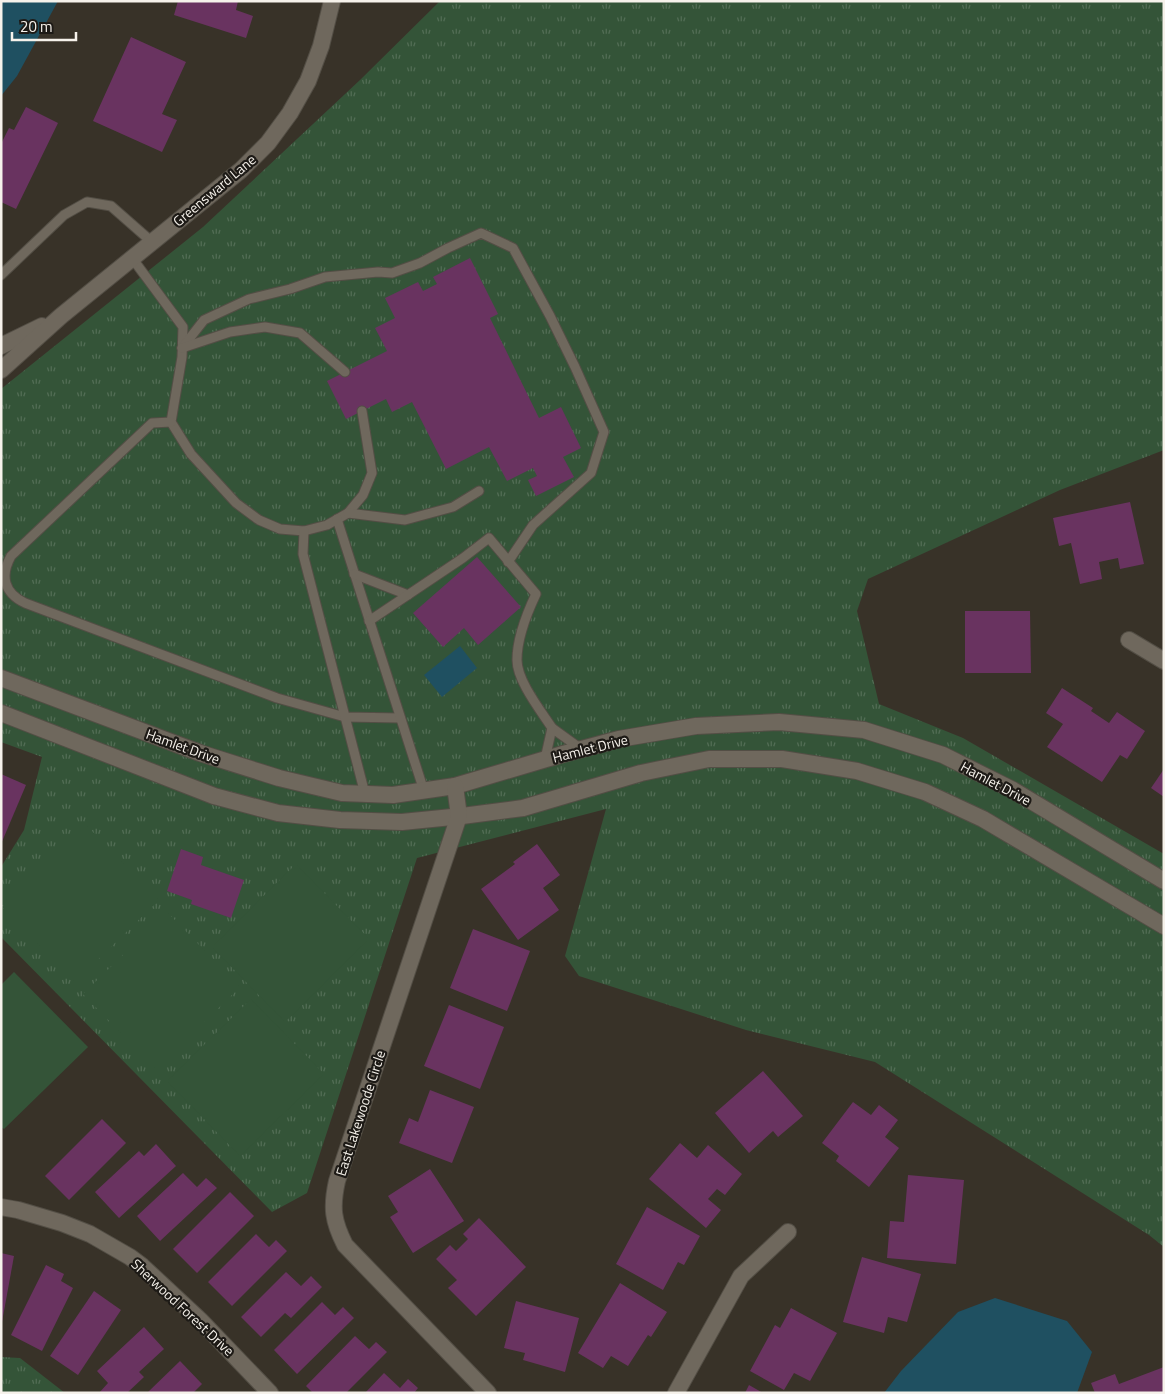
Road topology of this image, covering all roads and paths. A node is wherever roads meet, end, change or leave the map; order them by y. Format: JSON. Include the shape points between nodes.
{"nodes":[{"id":1,"x":332,"y":1,"type":"edge"},
{"id":2,"x":152,"y":242,"type":"junction"},
{"id":3,"x":132,"y":258,"type":"junction"},
{"id":4,"x":1,"y":275,"type":"edge"},
{"id":5,"x":62,"y":316,"type":"junction"},
{"id":6,"x":1,"y":346,"type":"edge"},
{"id":7,"x":182,"y":348,"type":"junction"},
{"id":8,"x":1,"y":370,"type":"edge"},
{"id":9,"x":345,"y":372,"type":"dead end"},
{"id":10,"x":362,"y":410,"type":"dead end"},
{"id":11,"x":171,"y":422,"type":"junction"},
{"id":12,"x":479,"y":491,"type":"dead end"},
{"id":13,"x":348,"y":513,"type":"junction"},
{"id":14,"x":337,"y":519,"type":"junction"},
{"id":15,"x":304,"y":531,"type":"junction"},
{"id":16,"x":508,"y":562,"type":"junction"},
{"id":17,"x":354,"y":574,"type":"junction"},
{"id":18,"x":408,"y":595,"type":"junction"},
{"id":19,"x":369,"y":621,"type":"junction"},
{"id":20,"x":1129,"y":640,"type":"dead end"},
{"id":21,"x":1164,"y":660,"type":"edge"},
{"id":22,"x":1,"y":678,"type":"edge"},
{"id":23,"x":1,"y":713,"type":"edge"},
{"id":24,"x":345,"y":717,"type":"junction"},
{"id":25,"x":400,"y":718,"type":"junction"},
{"id":26,"x":552,"y":728,"type":"junction"},
{"id":27,"x":581,"y":749,"type":"junction"},
{"id":28,"x":544,"y":759,"type":"junction"},
{"id":29,"x":455,"y":786,"type":"junction"},
{"id":30,"x":424,"y":791,"type":"junction"},
{"id":31,"x":365,"y":794,"type":"junction"},
{"id":32,"x":459,"y":816,"type":"junction"},
{"id":33,"x":1164,"y":881,"type":"edge"},
{"id":34,"x":1164,"y":926,"type":"edge"},
{"id":35,"x":1,"y":1207,"type":"edge"},
{"id":36,"x":788,"y":1232,"type":"dead end"},
{"id":37,"x":270,"y":1393,"type":"edge"},
{"id":38,"x":488,"y":1393,"type":"edge"},
{"id":39,"x":676,"y":1393,"type":"edge"}],
"edges":[{"from":1,"to":2,"type":"street","name":"Greensward Lane","via":[[308,81],[268,143],[241,170]]},
{"from":2,"to":3,"type":"street","name":"Greensward Lane"},
{"from":2,"to":4,"type":"lane","via":[[110,206],[86,202],[64,215]]},
{"from":3,"to":5,"type":"street","name":"Greensward Lane"},
{"from":3,"to":7,"type":"lane","via":[[183,327]]},
{"from":5,"to":6,"type":"street","name":"Greensward Lane"},
{"from":5,"to":8,"type":"street","name":"Greensward Lane"},
{"from":7,"to":9,"type":"lane","via":[[230,332],[265,327],[300,333]]},
{"from":7,"to":11,"type":"lane"},
{"from":7,"to":16,"type":"lane","via":[[204,320],[249,299],[290,290],[325,277],[392,273],[420,264],[481,233],[512,248],[550,316],[604,432],[591,472],[533,525]]},
{"from":10,"to":13,"type":"lane","via":[[372,473],[363,495]]},
{"from":11,"to":15,"type":"lane","via":[[191,454],[236,503],[259,520],[280,529]]},
{"from":11,"to":24,"type":"lane","via":[[152,423],[11,556],[4,573],[9,592],[25,604],[277,698]]},
{"from":12,"to":13,"type":"lane","via":[[453,507],[405,520]]},
{"from":13,"to":14,"type":"lane"},
{"from":14,"to":15,"type":"lane"},
{"from":14,"to":17,"type":"lane"},
{"from":15,"to":24,"type":"lane","via":[[303,554]]},
{"from":16,"to":18,"type":"lane","via":[[489,538]]},
{"from":16,"to":26,"type":"lane","via":[[536,594],[527,612],[517,661],[523,681]]},
{"from":17,"to":18,"type":"lane"},
{"from":17,"to":19,"type":"lane"},
{"from":18,"to":19,"type":"lane"},
{"from":19,"to":25,"type":"lane"},
{"from":20,"to":21,"type":"street"},
{"from":22,"to":31,"type":"street","name":"Hamlet Drive","via":[[209,756],[342,794]]},
{"from":23,"to":32,"type":"street","via":[[214,796],[278,813],[402,822]]},
{"from":24,"to":25,"type":"lane"},
{"from":24,"to":31,"type":"lane"},
{"from":25,"to":30,"type":"lane"},
{"from":26,"to":27,"type":"lane"},
{"from":26,"to":28,"type":"lane"},
{"from":27,"to":28,"type":"street","name":"Hamlet Drive"},
{"from":27,"to":33,"type":"street","name":"Hamlet Drive","via":[[696,726],[779,722],[864,730],[943,756],[1013,790]]},
{"from":28,"to":29,"type":"street","name":"Hamlet Drive"},
{"from":29,"to":30,"type":"street","name":"Hamlet Drive"},
{"from":29,"to":32,"type":"street","name":"East Lakewoode Circle"},
{"from":30,"to":31,"type":"street","name":"Hamlet Drive"},
{"from":32,"to":34,"type":"street","via":[[523,808],[641,773],[709,759],[782,759],[857,771],[926,792],[983,819]]},
{"from":32,"to":38,"type":"street","name":"East Lakewoode Circle","via":[[333,1197],[338,1230],[345,1245]]},
{"from":35,"to":37,"type":"street","name":"Sherwood Forest Drive","via":[[62,1223],[90,1234],[130,1257],[200,1320]]},
{"from":36,"to":39,"type":"street","via":[[741,1276]]}]}
